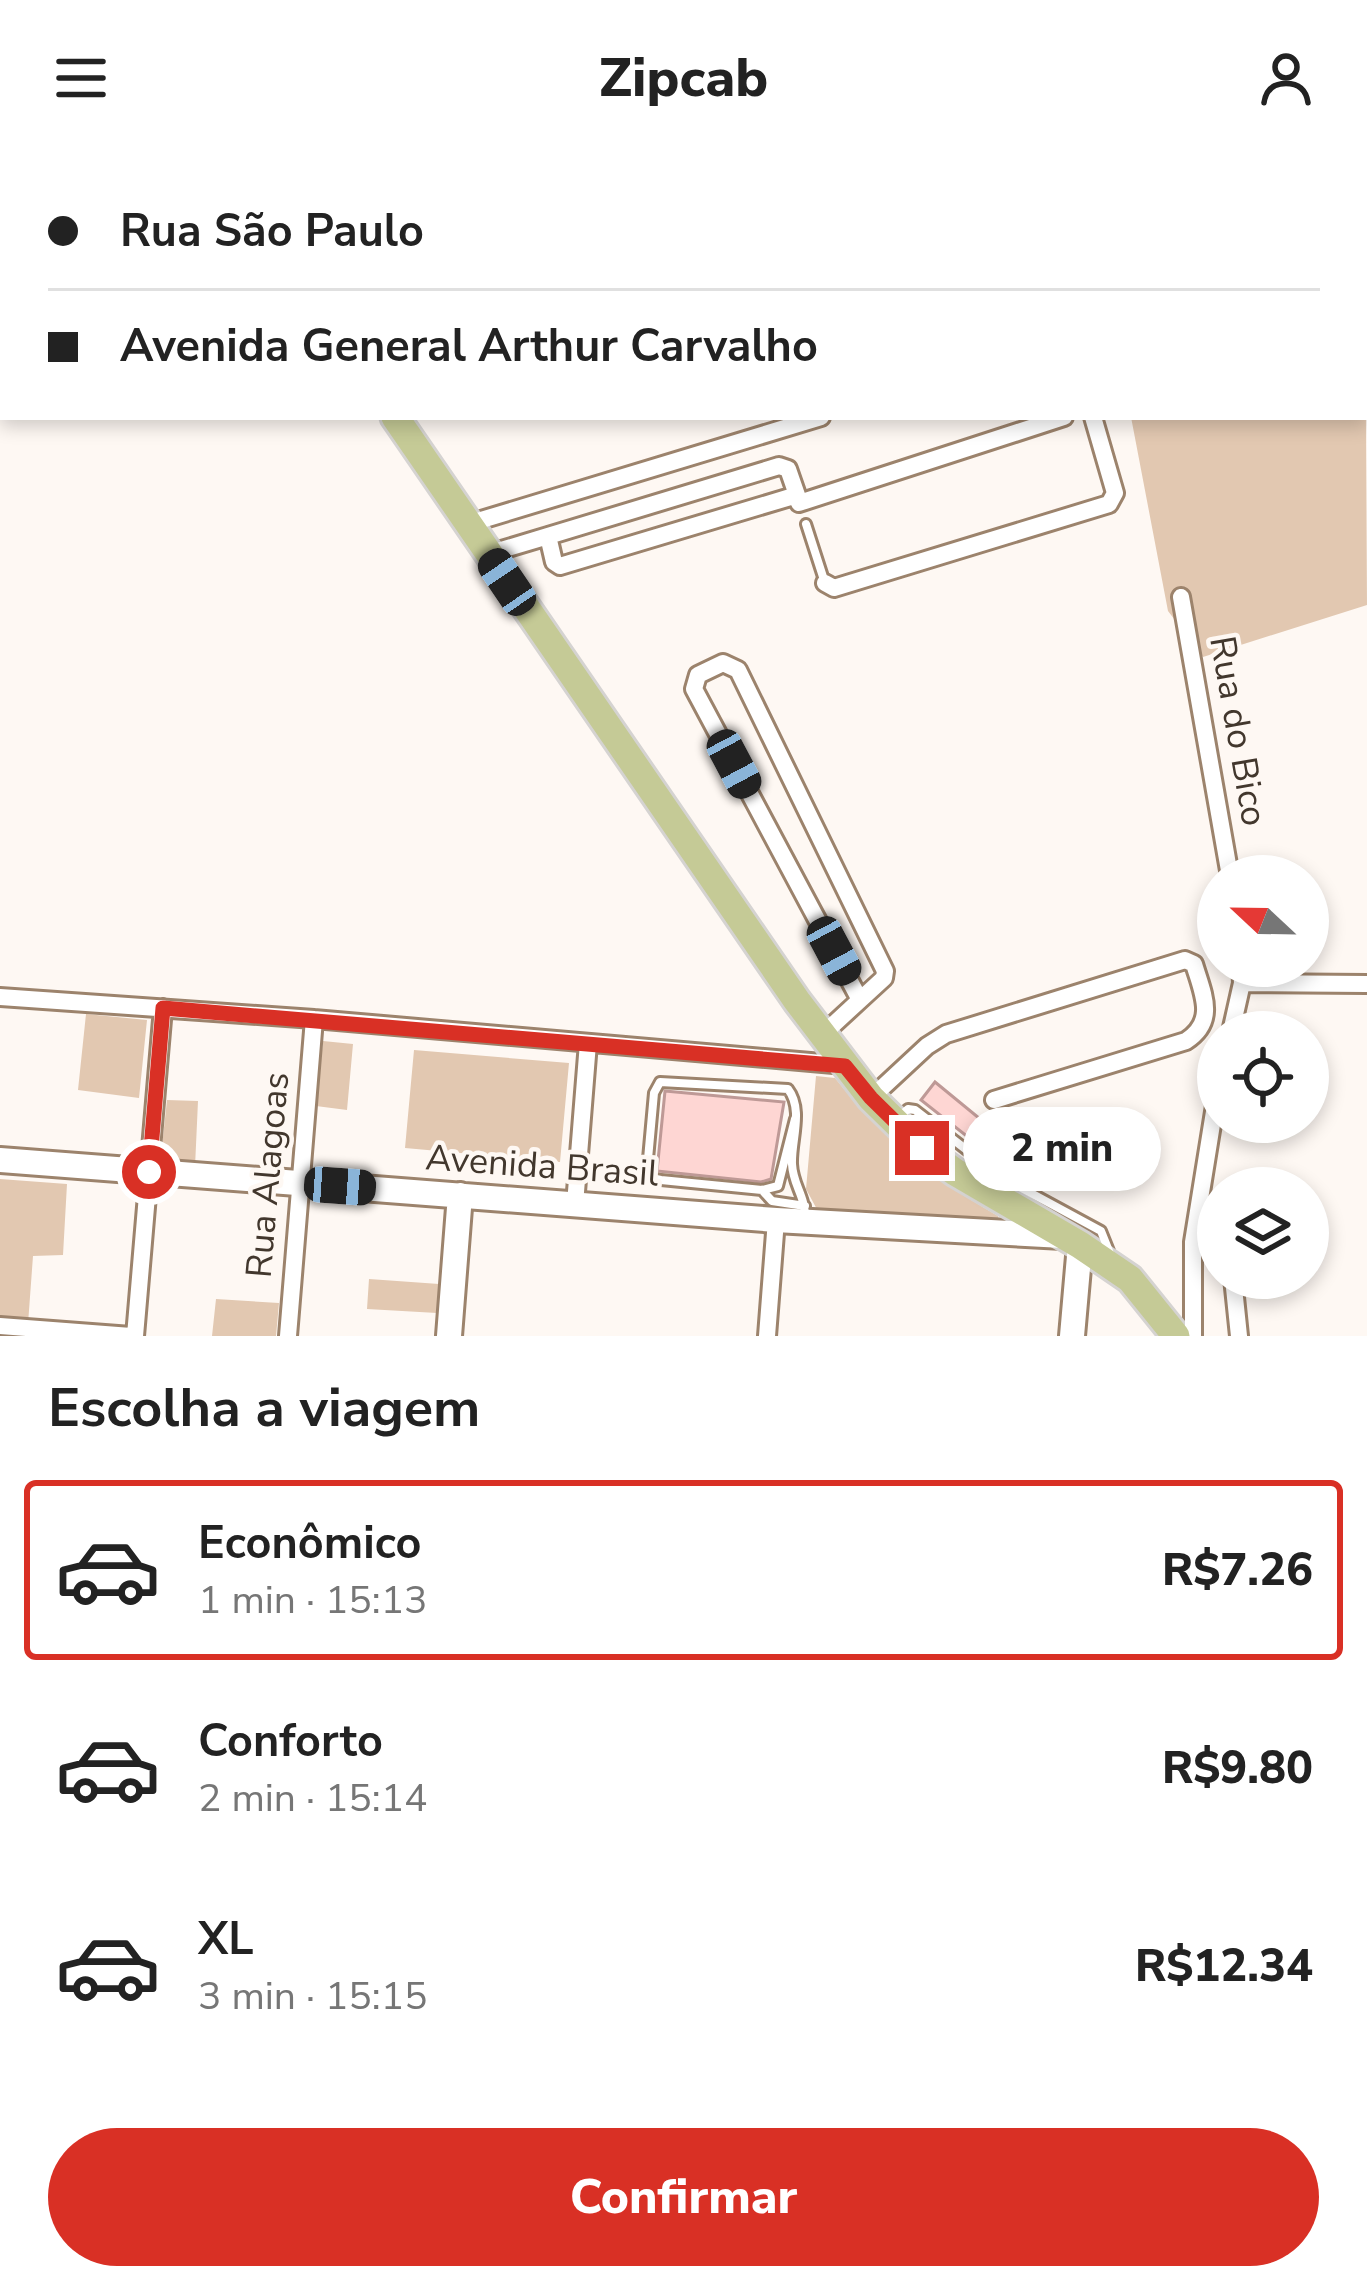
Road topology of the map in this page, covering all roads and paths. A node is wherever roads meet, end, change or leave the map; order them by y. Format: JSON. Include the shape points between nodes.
{"nodes":[{"id":1,"x":397,"y":420,"type":"edge"},
{"id":2,"x":811,"y":420,"type":"edge"},
{"id":3,"x":1055,"y":420,"type":"edge"},
{"id":4,"x":1094,"y":420,"type":"edge"},
{"id":5,"x":799,"y":503,"type":"dead end"},
{"id":6,"x":468,"y":524,"type":"junction"},
{"id":7,"x":806,"y":524,"type":"dead end"},
{"id":8,"x":548,"y":536,"type":"junction"},
{"id":9,"x":488,"y":554,"type":"junction"},
{"id":10,"x":825,"y":583,"type":"joint"},
{"id":11,"x":1181,"y":597,"type":"dead end"},
{"id":12,"x":1226,"y":855,"type":"edge"},
{"id":13,"x":1329,"y":981,"type":"edge"},
{"id":14,"x":1367,"y":984,"type":"edge"},
{"id":15,"x":0,"y":997,"type":"edge"},
{"id":16,"x":860,"y":1000,"type":"junction"},
{"id":17,"x":163,"y":1008,"type":"junction"},
{"id":18,"x":314,"y":1018,"type":"junction"},
{"id":19,"x":822,"y":1035,"type":"junction"},
{"id":20,"x":588,"y":1043,"type":"junction"},
{"id":21,"x":845,"y":1066,"type":"junction"},
{"id":22,"x":871,"y":1098,"type":"junction"},
{"id":23,"x":994,"y":1100,"type":"dead end"},
{"id":24,"x":794,"y":1119,"type":"junction"},
{"id":25,"x":893,"y":1121,"type":"junction"},
{"id":26,"x":1209,"y":1143,"type":"edge"},
{"id":27,"x":0,"y":1160,"type":"edge"},
{"id":28,"x":149,"y":1172,"type":"junction"},
{"id":29,"x":301,"y":1183,"type":"junction"},
{"id":30,"x":762,"y":1190,"type":"junction"},
{"id":31,"x":460,"y":1196,"type":"junction"},
{"id":32,"x":575,"y":1204,"type":"junction"},
{"id":33,"x":805,"y":1214,"type":"junction"},
{"id":34,"x":776,"y":1220,"type":"junction"},
{"id":35,"x":1015,"y":1222,"type":"junction"},
{"id":36,"x":1072,"y":1240,"type":"junction"},
{"id":37,"x":1116,"y":1268,"type":"junction"},
{"id":38,"x":1235,"y":1299,"type":"edge"},
{"id":39,"x":0,"y":1326,"type":"edge"},
{"id":40,"x":133,"y":1336,"type":"edge"},
{"id":41,"x":288,"y":1336,"type":"edge"},
{"id":42,"x":449,"y":1336,"type":"edge"},
{"id":43,"x":767,"y":1336,"type":"edge"},
{"id":44,"x":1072,"y":1336,"type":"edge"},
{"id":45,"x":1176,"y":1336,"type":"edge"},
{"id":46,"x":1193,"y":1336,"type":"edge"},
{"id":47,"x":1239,"y":1336,"type":"edge"}],
"edges":[{"from":1,"to":6,"type":"main road"},
{"from":2,"to":6,"type":"street"},
{"from":3,"to":5,"type":"street"},
{"from":4,"to":10,"type":"street","via":[[1115,493],[1109,504],[834,588]]},
{"from":6,"to":9,"type":"main road"},
{"from":7,"to":10,"type":"lane"},
{"from":8,"to":8,"type":"street","via":[[779,466],[788,469],[797,495],[560,566]]},
{"from":8,"to":9,"type":"street"},
{"from":9,"to":19,"type":"main road"},
{"from":11,"to":12,"type":"street","name":"Rua do Bico"},
{"from":13,"to":14,"type":"street"},
{"from":15,"to":17,"type":"street"},
{"from":16,"to":16,"type":"street","via":[[885,971],[738,670],[723,663],[698,676],[694,689]]},
{"from":16,"to":19,"type":"street"},
{"from":17,"to":18,"type":"street"},
{"from":17,"to":28,"type":"street"},
{"from":18,"to":20,"type":"street"},
{"from":18,"to":29,"type":"street","name":"Rua Alagoas"},
{"from":19,"to":21,"type":"main road"},
{"from":20,"to":21,"type":"street"},
{"from":20,"to":32,"type":"street"},
{"from":21,"to":22,"type":"main road"},
{"from":22,"to":23,"type":"street","via":[[946,1034],[1185,960],[1194,964],[1206,1006],[1199,1033]]},
{"from":22,"to":25,"type":"main road"},
{"from":24,"to":30,"type":"lane","via":[[782,1179]]},
{"from":24,"to":30,"type":"lane","via":[[788,1090],[657,1084],[652,1178]]},
{"from":24,"to":33,"type":"lane","via":[[792,1163]]},
{"from":25,"to":35,"type":"main road"},
{"from":25,"to":37,"type":"lane","via":[[915,1110],[1003,1178],[1101,1231]]},
{"from":26,"to":46,"type":"street","via":[[1192,1242]]},
{"from":27,"to":28,"type":"main road","name":"Avenida Brasil"},
{"from":28,"to":29,"type":"main road","name":"Avenida Brasil"},
{"from":28,"to":40,"type":"street"},
{"from":29,"to":31,"type":"main road","name":"Avenida Brasil"},
{"from":29,"to":41,"type":"street","name":"Rua Alagoas"},
{"from":30,"to":33,"type":"lane"},
{"from":31,"to":32,"type":"main road","name":"Avenida Brasil"},
{"from":31,"to":42,"type":"main road"},
{"from":32,"to":34,"type":"main road","name":"Avenida Brasil"},
{"from":33,"to":34,"type":"main road","name":"Avenida Brasil"},
{"from":33,"to":35,"type":"main road","name":"Avenida Brasil"},
{"from":34,"to":43,"type":"street"},
{"from":35,"to":36,"type":"main road"},
{"from":36,"to":37,"type":"main road"},
{"from":36,"to":44,"type":"main road"},
{"from":37,"to":45,"type":"main road"},
{"from":38,"to":47,"type":"street"},
{"from":39,"to":40,"type":"street"}]}
